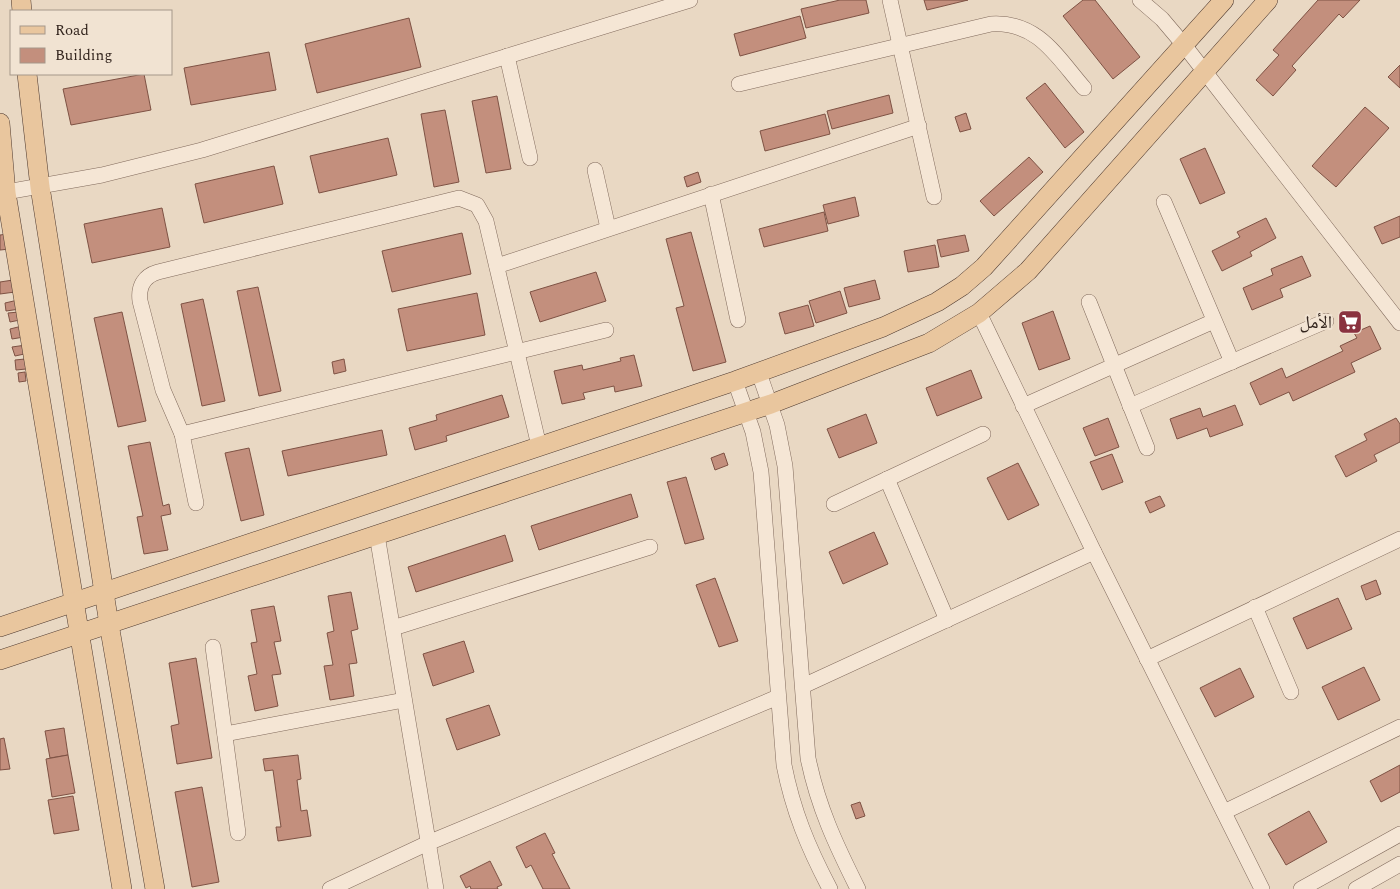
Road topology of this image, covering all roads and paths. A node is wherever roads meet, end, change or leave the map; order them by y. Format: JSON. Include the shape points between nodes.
{"nodes":[{"id":1,"x":690,"y":0,"type":"edge"},
{"id":2,"x":890,"y":0,"type":"edge"},
{"id":3,"x":1140,"y":0,"type":"edge"},
{"id":4,"x":1224,"y":0,"type":"edge"},
{"id":5,"x":1268,"y":0,"type":"edge"},
{"id":6,"x":1184,"y":45,"type":"junction"},
{"id":7,"x":900,"y":46,"type":"junction"},
{"id":8,"x":507,"y":56,"type":"junction"},
{"id":9,"x":1205,"y":71,"type":"junction"},
{"id":10,"x":27,"y":75,"type":"edge"},
{"id":11,"x":739,"y":84,"type":"dead end"},
{"id":12,"x":1084,"y":88,"type":"dead end"},
{"id":13,"x":0,"y":123,"type":"edge"},
{"id":14,"x":919,"y":126,"type":"junction"},
{"id":15,"x":530,"y":158,"type":"dead end"},
{"id":16,"x":595,"y":170,"type":"dead end"},
{"id":17,"x":40,"y":187,"type":"junction"},
{"id":18,"x":3,"y":193,"type":"edge"},
{"id":19,"x":711,"y":194,"type":"junction"},
{"id":20,"x":934,"y":197,"type":"dead end"},
{"id":21,"x":1164,"y":202,"type":"dead end"},
{"id":22,"x":608,"y":228,"type":"junction"},
{"id":23,"x":497,"y":266,"type":"junction"},
{"id":24,"x":1089,"y":302,"type":"dead end"},
{"id":25,"x":979,"y":313,"type":"junction"},
{"id":26,"x":738,"y":320,"type":"dead end"},
{"id":27,"x":1214,"y":321,"type":"junction"},
{"id":28,"x":1326,"y":321,"type":"dead end"},
{"id":29,"x":1400,"y":323,"type":"edge"},
{"id":30,"x":606,"y":330,"type":"dead end"},
{"id":31,"x":517,"y":352,"type":"junction"},
{"id":32,"x":1232,"y":362,"type":"junction"},
{"id":33,"x":1114,"y":366,"type":"junction"},
{"id":34,"x":759,"y":373,"type":"junction"},
{"id":35,"x":735,"y":381,"type":"junction"},
{"id":36,"x":771,"y":404,"type":"junction"},
{"id":37,"x":1023,"y":406,"type":"junction"},
{"id":38,"x":1130,"y":406,"type":"junction"},
{"id":39,"x":747,"y":412,"type":"junction"},
{"id":40,"x":182,"y":434,"type":"junction"},
{"id":41,"x":983,"y":434,"type":"dead end"},
{"id":42,"x":539,"y":446,"type":"junction"},
{"id":43,"x":1146,"y":448,"type":"dead end"},
{"id":44,"x":887,"y":479,"type":"junction"},
{"id":45,"x":196,"y":503,"type":"dead end"},
{"id":46,"x":834,"y":504,"type":"dead end"},
{"id":47,"x":377,"y":535,"type":"junction"},
{"id":48,"x":1400,"y":538,"type":"edge"},
{"id":49,"x":650,"y":547,"type":"dead end"},
{"id":50,"x":1094,"y":552,"type":"junction"},
{"id":51,"x":104,"y":591,"type":"junction"},
{"id":52,"x":73,"y":602,"type":"junction"},
{"id":53,"x":1255,"y":607,"type":"junction"},
{"id":54,"x":947,"y":620,"type":"junction"},
{"id":55,"x":109,"y":624,"type":"junction"},
{"id":56,"x":0,"y":627,"type":"edge"},
{"id":57,"x":392,"y":628,"type":"junction"},
{"id":58,"x":78,"y":634,"type":"junction"},
{"id":59,"x":213,"y":647,"type":"dead end"},
{"id":60,"x":1147,"y":659,"type":"junction"},
{"id":61,"x":0,"y":660,"type":"edge"},
{"id":62,"x":802,"y":686,"type":"junction"},
{"id":63,"x":1291,"y":692,"type":"dead end"},
{"id":64,"x":778,"y":697,"type":"junction"},
{"id":65,"x":404,"y":700,"type":"junction"},
{"id":66,"x":1400,"y":727,"type":"edge"},
{"id":67,"x":224,"y":734,"type":"junction"},
{"id":68,"x":1224,"y":812,"type":"junction"},
{"id":69,"x":238,"y":833,"type":"dead end"},
{"id":70,"x":1400,"y":834,"type":"edge"},
{"id":71,"x":428,"y":843,"type":"junction"},
{"id":72,"x":1400,"y":864,"type":"edge"},
{"id":73,"x":122,"y":889,"type":"edge"},
{"id":74,"x":155,"y":889,"type":"edge"},
{"id":75,"x":330,"y":889,"type":"edge"},
{"id":76,"x":436,"y":889,"type":"edge"},
{"id":77,"x":830,"y":889,"type":"edge"},
{"id":78,"x":858,"y":889,"type":"edge"},
{"id":79,"x":1262,"y":889,"type":"edge"},
{"id":80,"x":1301,"y":889,"type":"edge"},
{"id":81,"x":1356,"y":889,"type":"edge"}],
"edges":[{"from":1,"to":8,"type":"street"},
{"from":2,"to":7,"type":"street"},
{"from":3,"to":6,"type":"street"},
{"from":4,"to":6,"type":"main road"},
{"from":5,"to":9,"type":"main road"},
{"from":6,"to":9,"type":"street"},
{"from":6,"to":34,"type":"main road","via":[[1004,245],[962,286],[911,316]]},
{"from":7,"to":11,"type":"street"},
{"from":7,"to":12,"type":"street","via":[[991,24],[1019,26],[1043,40]]},
{"from":7,"to":14,"type":"street"},
{"from":8,"to":15,"type":"street"},
{"from":8,"to":17,"type":"street","via":[[202,150]]},
{"from":9,"to":25,"type":"main road","via":[[1028,271]]},
{"from":9,"to":29,"type":"street"},
{"from":10,"to":17,"type":"main road"},
{"from":13,"to":18,"type":"main road"},
{"from":14,"to":19,"type":"street"},
{"from":14,"to":20,"type":"street"},
{"from":16,"to":22,"type":"street"},
{"from":17,"to":18,"type":"street"},
{"from":17,"to":51,"type":"main road"},
{"from":18,"to":52,"type":"main road"},
{"from":19,"to":22,"type":"street"},
{"from":19,"to":26,"type":"street"},
{"from":21,"to":27,"type":"street"},
{"from":22,"to":23,"type":"street"},
{"from":23,"to":31,"type":"street"},
{"from":23,"to":40,"type":"street","via":[[483,212],[477,204],[460,198],[151,274],[141,286],[140,301],[161,384]]},
{"from":24,"to":33,"type":"street"},
{"from":25,"to":36,"type":"main road","via":[[929,343]]},
{"from":25,"to":37,"type":"street"},
{"from":27,"to":32,"type":"street"},
{"from":27,"to":33,"type":"street"},
{"from":28,"to":32,"type":"street"},
{"from":30,"to":31,"type":"street"},
{"from":31,"to":40,"type":"street"},
{"from":31,"to":42,"type":"street"},
{"from":32,"to":38,"type":"street"},
{"from":33,"to":37,"type":"street"},
{"from":33,"to":38,"type":"street"},
{"from":34,"to":35,"type":"main road"},
{"from":34,"to":36,"type":"street"},
{"from":35,"to":39,"type":"street"},
{"from":35,"to":42,"type":"main road"},
{"from":36,"to":39,"type":"main road"},
{"from":36,"to":62,"type":"street","via":[[785,466]]},
{"from":37,"to":50,"type":"street"},
{"from":38,"to":43,"type":"street"},
{"from":39,"to":47,"type":"main road"},
{"from":39,"to":64,"type":"street","via":[[761,472]]},
{"from":40,"to":45,"type":"street"},
{"from":41,"to":44,"type":"street"},
{"from":42,"to":51,"type":"main road"},
{"from":44,"to":46,"type":"street"},
{"from":44,"to":54,"type":"street"},
{"from":47,"to":55,"type":"main road"},
{"from":47,"to":57,"type":"street"},
{"from":48,"to":53,"type":"street"},
{"from":49,"to":57,"type":"street"},
{"from":50,"to":54,"type":"street"},
{"from":50,"to":60,"type":"street"},
{"from":51,"to":52,"type":"main road"},
{"from":51,"to":55,"type":"main road"},
{"from":52,"to":56,"type":"main road"},
{"from":52,"to":58,"type":"main road"},
{"from":53,"to":60,"type":"street"},
{"from":53,"to":63,"type":"street"},
{"from":54,"to":62,"type":"street"},
{"from":55,"to":58,"type":"main road"},
{"from":55,"to":74,"type":"main road"},
{"from":57,"to":65,"type":"street"},
{"from":58,"to":61,"type":"main road"},
{"from":58,"to":73,"type":"main road"},
{"from":59,"to":67,"type":"street"},
{"from":60,"to":68,"type":"street"},
{"from":62,"to":78,"type":"street","via":[[814,790],[825,821]]},
{"from":64,"to":71,"type":"street"},
{"from":64,"to":77,"type":"street","via":[[790,798],[801,830]]},
{"from":65,"to":67,"type":"street"},
{"from":65,"to":71,"type":"street"},
{"from":66,"to":68,"type":"street"},
{"from":67,"to":69,"type":"street"},
{"from":68,"to":79,"type":"street"},
{"from":70,"to":80,"type":"street"},
{"from":71,"to":75,"type":"street"},
{"from":71,"to":76,"type":"street"},
{"from":72,"to":81,"type":"street"}]}
